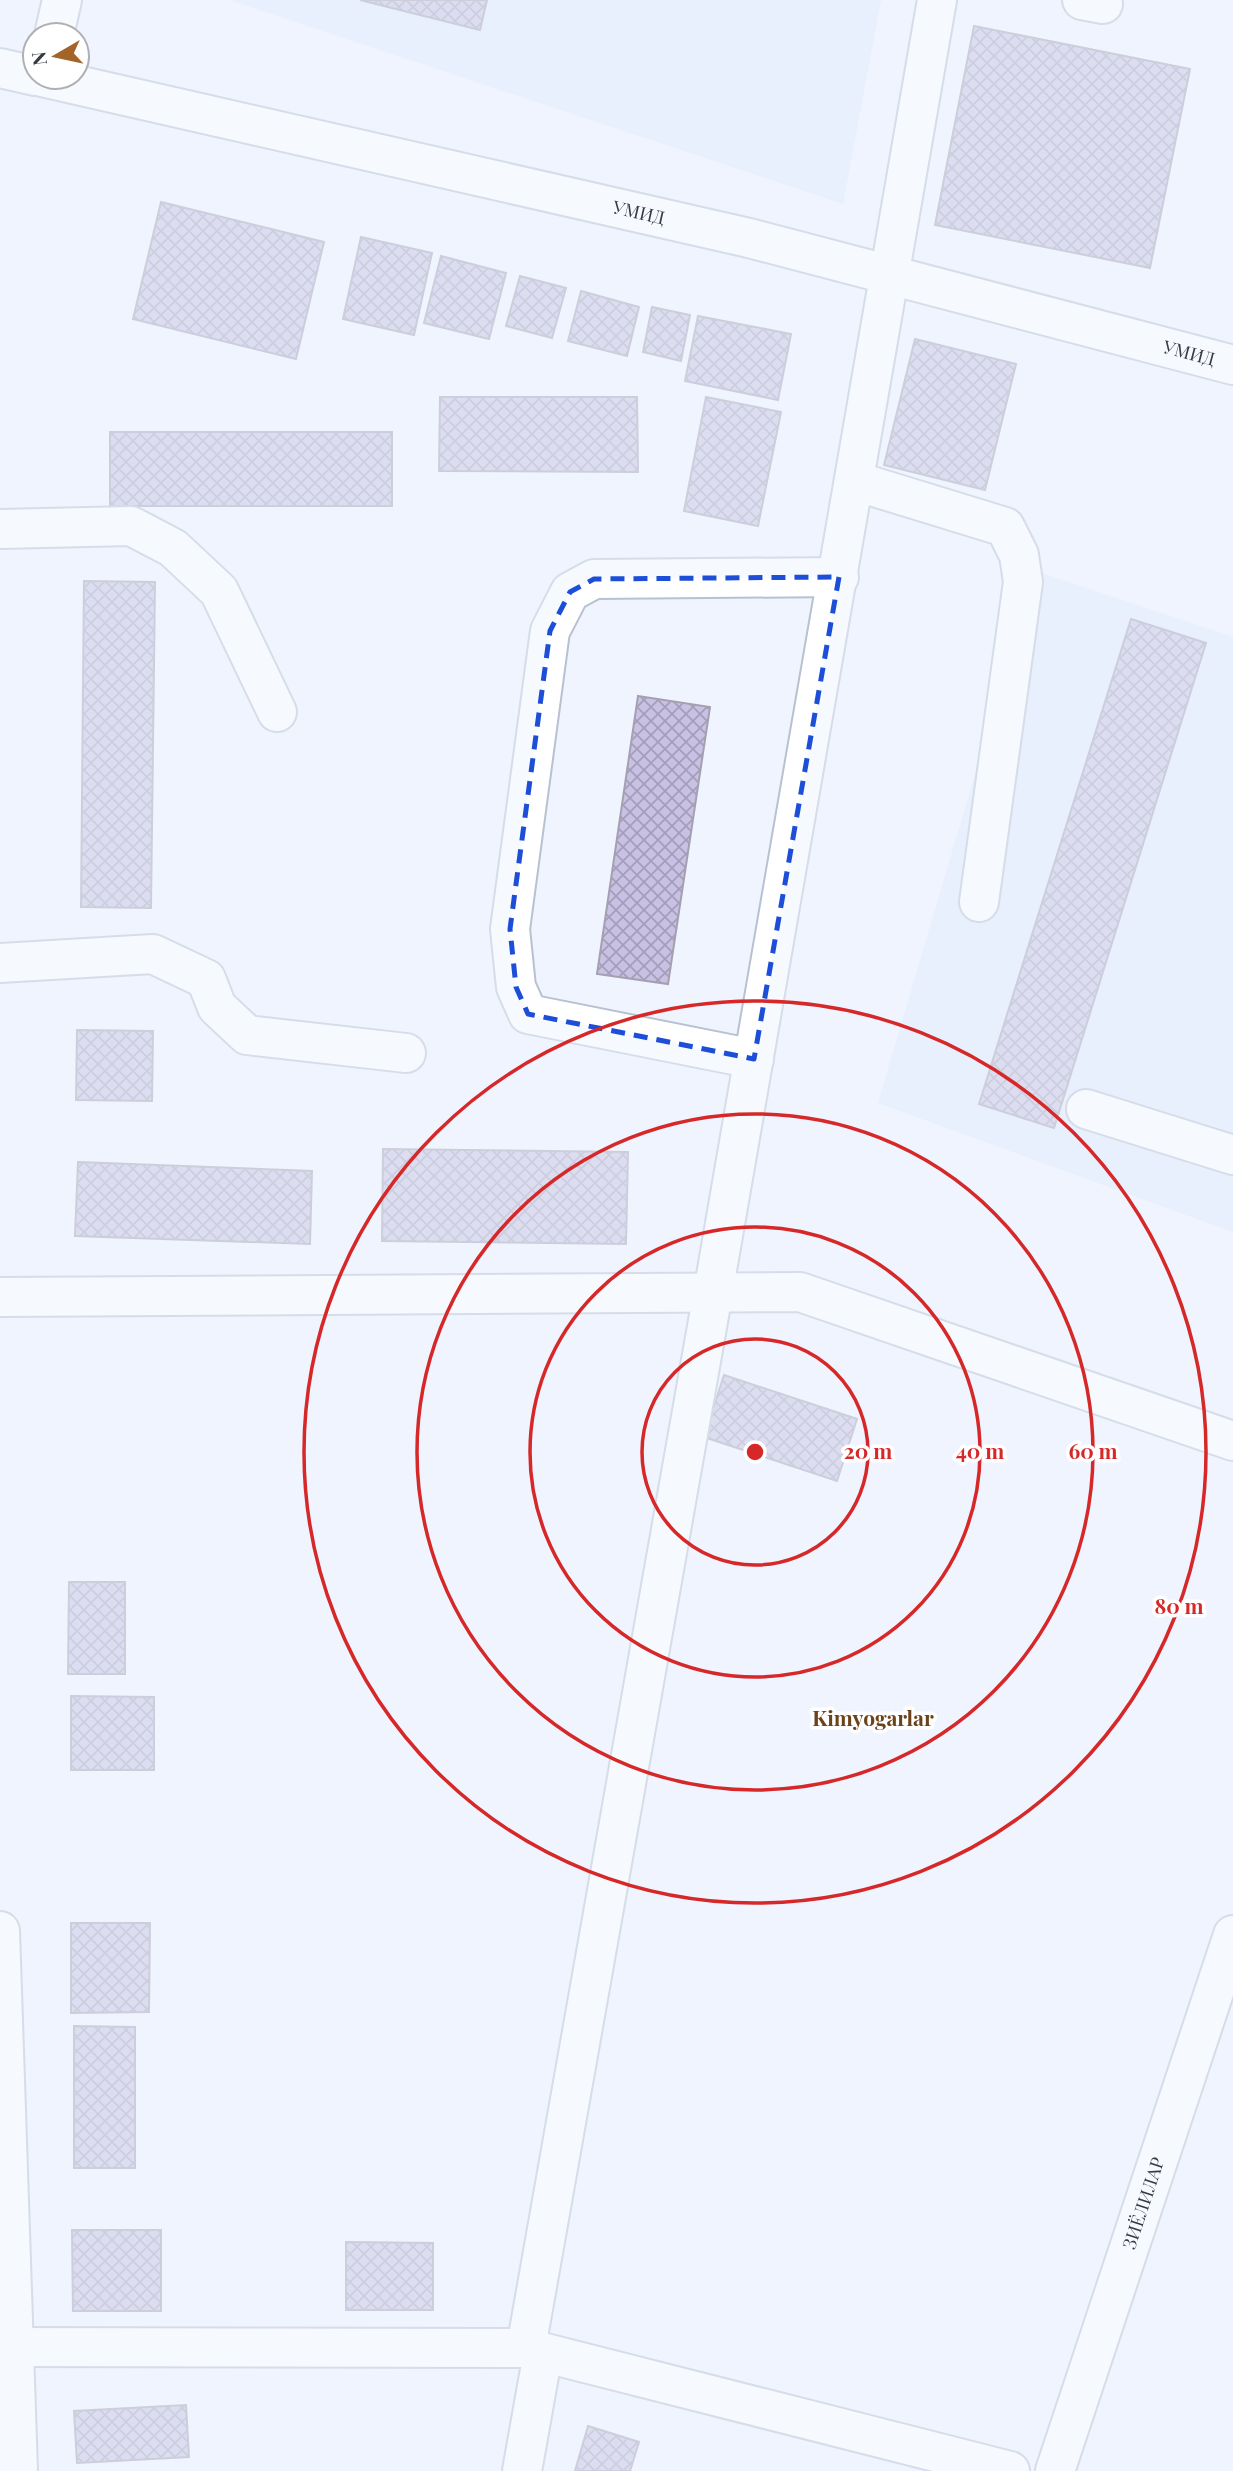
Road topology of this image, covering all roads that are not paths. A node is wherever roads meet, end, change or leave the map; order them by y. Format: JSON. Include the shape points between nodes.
{"nodes":[{"id":1,"x":62,"y":0,"type":"edge"},
{"id":2,"x":937,"y":0,"type":"edge"},
{"id":3,"x":57,"y":21,"type":"edge"},
{"id":4,"x":91,"y":90,"type":"edge"},
{"id":5,"x":891,"y":274,"type":"junction"},
{"id":6,"x":1233,"y":365,"type":"edge"},
{"id":7,"x":855,"y":481,"type":"junction"},
{"id":8,"x":0,"y":529,"type":"edge"},
{"id":9,"x":839,"y":577,"type":"junction"},
{"id":10,"x":277,"y":712,"type":"dead end"},
{"id":11,"x":979,"y":902,"type":"dead end"},
{"id":12,"x":0,"y":963,"type":"edge"},
{"id":13,"x":406,"y":1053,"type":"dead end"},
{"id":14,"x":754,"y":1059,"type":"junction"},
{"id":15,"x":1086,"y":1109,"type":"dead end"},
{"id":16,"x":1233,"y":1156,"type":"edge"},
{"id":17,"x":713,"y":1293,"type":"junction"},
{"id":18,"x":0,"y":1297,"type":"edge"},
{"id":19,"x":1233,"y":1441,"type":"edge"},
{"id":20,"x":0,"y":1931,"type":"edge"},
{"id":21,"x":1233,"y":1935,"type":"edge"},
{"id":22,"x":6,"y":2347,"type":"edge"},
{"id":23,"x":534,"y":2350,"type":"junction"},
{"id":24,"x":18,"y":2471,"type":"edge"},
{"id":25,"x":522,"y":2471,"type":"edge"},
{"id":26,"x":1010,"y":2471,"type":"edge"},
{"id":27,"x":1055,"y":2471,"type":"edge"}],
"edges":[{"from":1,"to":3,"type":"street"},
{"from":2,"to":5,"type":"street"},
{"from":4,"to":5,"type":"street","name":"УМИД","via":[[750,238]]},
{"from":5,"to":6,"type":"street","name":"УМИД"},
{"from":5,"to":7,"type":"street"},
{"from":7,"to":9,"type":"street"},
{"from":7,"to":11,"type":"street","via":[[1005,527],[1020,555],[1023,582]]},
{"from":8,"to":10,"type":"street","via":[[131,526],[173,548],[219,590]]},
{"from":9,"to":14,"type":"street"},
{"from":9,"to":14,"type":"street","via":[[594,579],[570,592],[550,631],[510,929],[516,986],[528,1014]]},
{"from":12,"to":13,"type":"street","via":[[153,954],[206,979],[217,1007],[247,1035]]},
{"from":14,"to":17,"type":"street"},
{"from":15,"to":16,"type":"street"},
{"from":17,"to":18,"type":"street"},
{"from":17,"to":19,"type":"street","via":[[800,1292]]},
{"from":17,"to":23,"type":"street"},
{"from":20,"to":22,"type":"street"},
{"from":21,"to":27,"type":"street","name":"ЗИЁЛИЛАР"},
{"from":22,"to":23,"type":"street"},
{"from":22,"to":24,"type":"street"},
{"from":23,"to":25,"type":"street"},
{"from":23,"to":26,"type":"street"}]}
